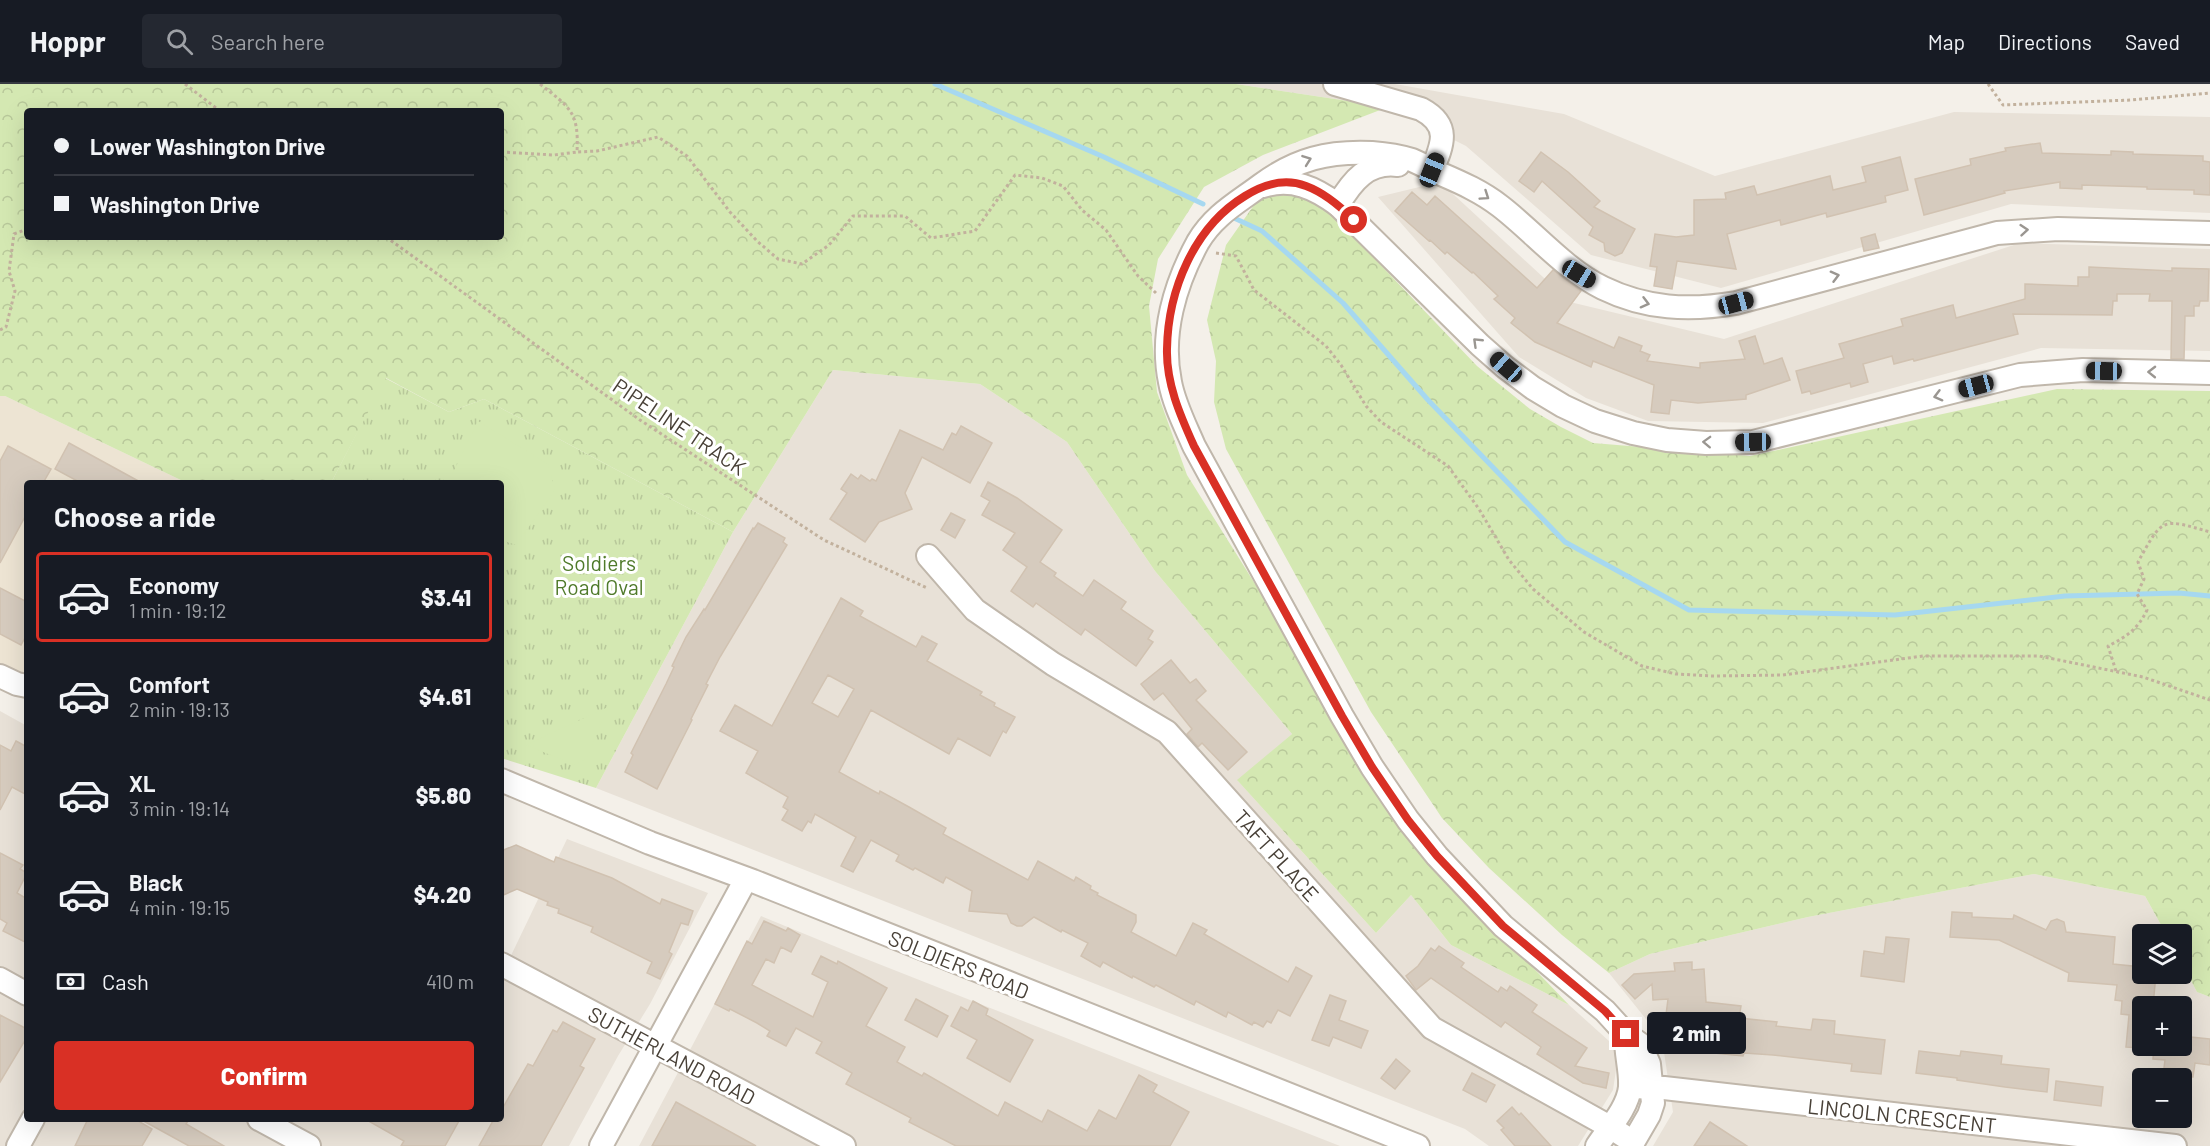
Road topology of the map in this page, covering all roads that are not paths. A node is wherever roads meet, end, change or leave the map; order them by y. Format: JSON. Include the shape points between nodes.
{"nodes":[{"id":1,"x":1335,"y":84,"type":"edge"},
{"id":2,"x":1432,"y":170,"type":"junction"},
{"id":3,"x":1257,"y":188,"type":"junction"},
{"id":4,"x":1338,"y":205,"type":"junction"},
{"id":5,"x":2210,"y":233,"type":"edge"},
{"id":6,"x":2210,"y":373,"type":"edge"},
{"id":7,"x":928,"y":556,"type":"dead end"},
{"id":8,"x":0,"y":676,"type":"edge"},
{"id":9,"x":24,"y":685,"type":"edge"},
{"id":10,"x":504,"y":781,"type":"edge"},
{"id":11,"x":746,"y":879,"type":"junction"},
{"id":12,"x":504,"y":966,"type":"edge"},
{"id":13,"x":0,"y":979,"type":"edge"},
{"id":14,"x":24,"y":992,"type":"edge"},
{"id":15,"x":1626,"y":1034,"type":"junction"},
{"id":16,"x":655,"y":1045,"type":"junction"},
{"id":17,"x":1630,"y":1087,"type":"junction"},
{"id":18,"x":1653,"y":1088,"type":"junction"},
{"id":19,"x":31,"y":1122,"type":"edge"},
{"id":20,"x":264,"y":1122,"type":"edge"},
{"id":21,"x":1610,"y":1127,"type":"junction"},
{"id":22,"x":1632,"y":1144,"type":"edge"},
{"id":23,"x":18,"y":1146,"type":"edge"},
{"id":24,"x":308,"y":1146,"type":"edge"},
{"id":25,"x":601,"y":1146,"type":"edge"},
{"id":26,"x":844,"y":1146,"type":"edge"},
{"id":27,"x":1418,"y":1146,"type":"edge"},
{"id":28,"x":1597,"y":1146,"type":"edge"},
{"id":29,"x":2175,"y":1146,"type":"edge"}],
"edges":[{"from":1,"to":2,"type":"street","via":[[1430,114],[1438,122],[1442,139]]},
{"from":3,"to":2,"type":"street","one_way":true,"via":[[1292,166],[1322,155],[1347,152],[1384,154]]},
{"from":2,"to":4,"type":"street","via":[[1380,165],[1359,176]]},
{"from":2,"to":5,"type":"street","one_way":true,"via":[[1472,187],[1499,205],[1579,274],[1602,288],[1650,306],[1707,308],[1736,303],[1997,233],[2049,229]]},
{"from":3,"to":4,"type":"street","via":[[1295,183],[1321,192]]},
{"from":3,"to":15,"type":"street","via":[[1233,203],[1200,239],[1186,264],[1173,302],[1167,351],[1170,382],[1182,418],[1372,767],[1408,820],[1503,926],[1605,1011]]},
{"from":6,"to":4,"type":"street","one_way":true,"via":[[2083,370],[2020,375],[1753,442],[1667,440],[1595,421],[1533,388],[1479,345]]},
{"from":7,"to":21,"type":"street","name":"TAFT PLACE","via":[[975,610],[1053,664],[1167,732],[1432,1028]]},
{"from":8,"to":9,"type":"street"},
{"from":10,"to":11,"type":"street","name":"SOLDIERS ROAD"},
{"from":11,"to":16,"type":"street"},
{"from":11,"to":27,"type":"street","name":"SOLDIERS ROAD"},
{"from":12,"to":16,"type":"street","name":"SUTHERLAND ROAD"},
{"from":13,"to":14,"type":"street"},
{"from":15,"to":17,"type":"street"},
{"from":15,"to":18,"type":"street","via":[[1640,1044]]},
{"from":16,"to":25,"type":"street"},
{"from":16,"to":26,"type":"street","name":"SUTHERLAND ROAD"},
{"from":17,"to":18,"type":"street","name":"LINCOLN CRESCENT"},
{"from":17,"to":21,"type":"street"},
{"from":18,"to":22,"type":"street","via":[[1649,1115]]},
{"from":18,"to":29,"type":"street","name":"LINCOLN CRESCENT"},
{"from":19,"to":23,"type":"street"},
{"from":20,"to":24,"type":"street"},
{"from":21,"to":22,"type":"street","name":"TAFT PLACE"},
{"from":21,"to":28,"type":"street"}]}
